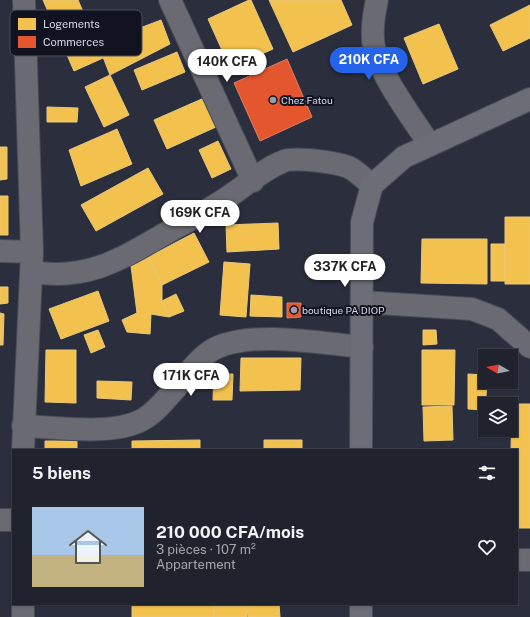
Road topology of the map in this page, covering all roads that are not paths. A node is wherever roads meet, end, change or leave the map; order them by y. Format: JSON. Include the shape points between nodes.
{"nodes":[{"id":1,"x":24,"y":0,"type":"edge"},
{"id":2,"x":170,"y":0,"type":"edge"},
{"id":3,"x":377,"y":0,"type":"edge"},
{"id":4,"x":24,"y":10,"type":"edge"},
{"id":5,"x":26,"y":56,"type":"edge"},
{"id":6,"x":530,"y":99,"type":"edge"},
{"id":7,"x":430,"y":145,"type":"junction"},
{"id":8,"x":253,"y":180,"type":"junction"},
{"id":9,"x":372,"y":185,"type":"junction"},
{"id":10,"x":0,"y":251,"type":"edge"},
{"id":11,"x":32,"y":262,"type":"junction"},
{"id":12,"x":362,"y":302,"type":"junction"},
{"id":13,"x":362,"y":347,"type":"junction"},
{"id":14,"x":530,"y":347,"type":"edge"},
{"id":15,"x":23,"y":426,"type":"junction"},
{"id":16,"x":23,"y":449,"type":"edge"},
{"id":17,"x":361,"y":449,"type":"edge"},
{"id":18,"x":0,"y":520,"type":"edge"},
{"id":19,"x":12,"y":520,"type":"edge"},
{"id":20,"x":518,"y":560,"type":"edge"},
{"id":21,"x":530,"y":560,"type":"edge"},
{"id":22,"x":23,"y":605,"type":"edge"},
{"id":23,"x":361,"y":605,"type":"edge"},
{"id":24,"x":23,"y":617,"type":"edge"},
{"id":25,"x":361,"y":617,"type":"edge"}],
"edges":[{"from":1,"to":4,"type":"street"},
{"from":2,"to":8,"type":"street"},
{"from":3,"to":7,"type":"street","via":[[373,19],[373,41],[379,65]]},
{"from":5,"to":11,"type":"street"},
{"from":6,"to":7,"type":"main road"},
{"from":7,"to":9,"type":"main road","via":[[404,157]]},
{"from":8,"to":9,"type":"street","via":[[286,160],[300,159],[348,167]]},
{"from":8,"to":11,"type":"street","via":[[219,204],[119,260],[92,270],[52,275]]},
{"from":9,"to":12,"type":"main road","via":[[362,222]]},
{"from":10,"to":11,"type":"street"},
{"from":11,"to":15,"type":"street"},
{"from":12,"to":13,"type":"main road"},
{"from":12,"to":14,"type":"street","via":[[472,309],[498,319]]},
{"from":13,"to":15,"type":"street","via":[[260,338],[237,340],[216,348],[200,360],[160,406],[143,420],[126,427],[111,430]]},
{"from":13,"to":17,"type":"main road"},
{"from":15,"to":16,"type":"street"},
{"from":18,"to":19,"type":"street"},
{"from":20,"to":21,"type":"street"},
{"from":22,"to":24,"type":"street"},
{"from":23,"to":25,"type":"main road"}]}
